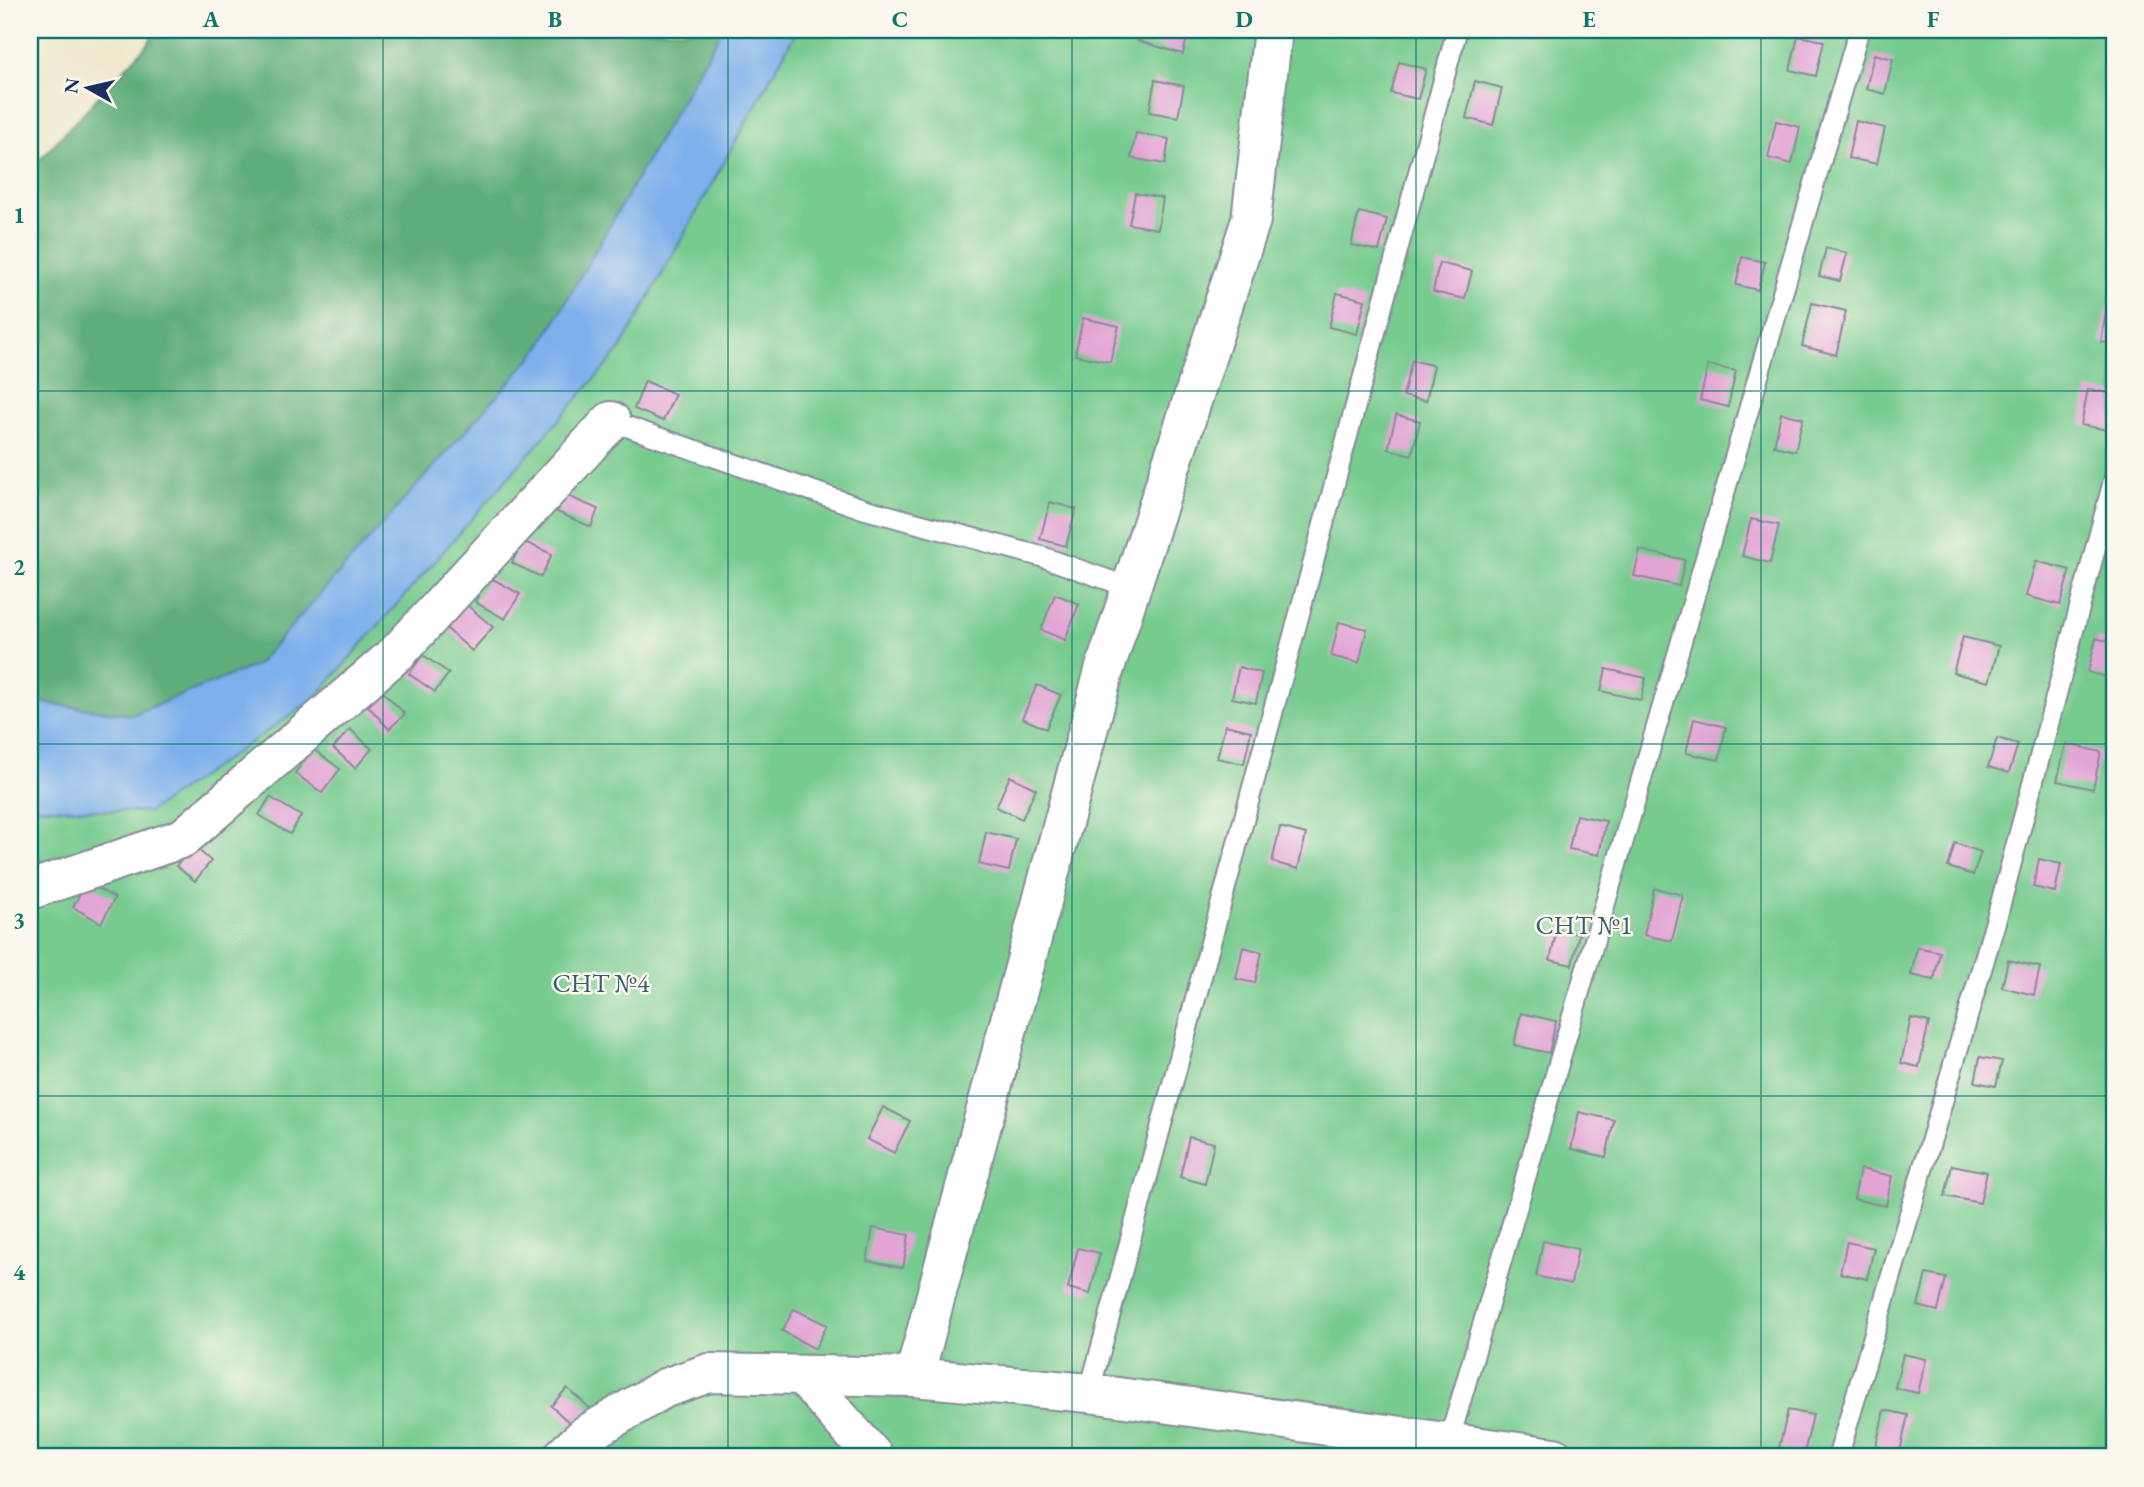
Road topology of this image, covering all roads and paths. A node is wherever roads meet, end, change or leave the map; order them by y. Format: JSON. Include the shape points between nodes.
{"nodes":[{"id":1,"x":1273,"y":30,"type":"edge"},
{"id":2,"x":1457,"y":30,"type":"edge"},
{"id":3,"x":1859,"y":30,"type":"edge"},
{"id":4,"x":611,"y":421,"type":"joint"},
{"id":5,"x":2114,"y":479,"type":"edge"},
{"id":6,"x":1131,"y":588,"type":"junction"},
{"id":7,"x":30,"y":890,"type":"edge"},
{"id":8,"x":803,"y":1376,"type":"junction"},
{"id":9,"x":914,"y":1377,"type":"junction"},
{"id":10,"x":1089,"y":1392,"type":"junction"},
{"id":11,"x":1450,"y":1441,"type":"junction"},
{"id":12,"x":562,"y":1457,"type":"edge"},
{"id":13,"x":874,"y":1457,"type":"edge"},
{"id":14,"x":1554,"y":1457,"type":"edge"},
{"id":15,"x":1838,"y":1457,"type":"edge"}],
"edges":[{"from":1,"to":6,"type":"street","via":[[1251,220]]},
{"from":2,"to":10,"type":"lane"},
{"from":3,"to":11,"type":"lane"},
{"from":4,"to":6,"type":"lane","via":[[864,509],[1043,557]]},
{"from":4,"to":7,"type":"street","via":[[397,653],[183,838]]},
{"from":5,"to":15,"type":"lane","via":[[1998,913]]},
{"from":6,"to":9,"type":"street","via":[[1104,671]]},
{"from":8,"to":9,"type":"street"},
{"from":8,"to":12,"type":"street","via":[[709,1373],[687,1380],[587,1434]]},
{"from":8,"to":13,"type":"street"},
{"from":9,"to":10,"type":"street"},
{"from":10,"to":11,"type":"street"},
{"from":11,"to":14,"type":"street"}]}
